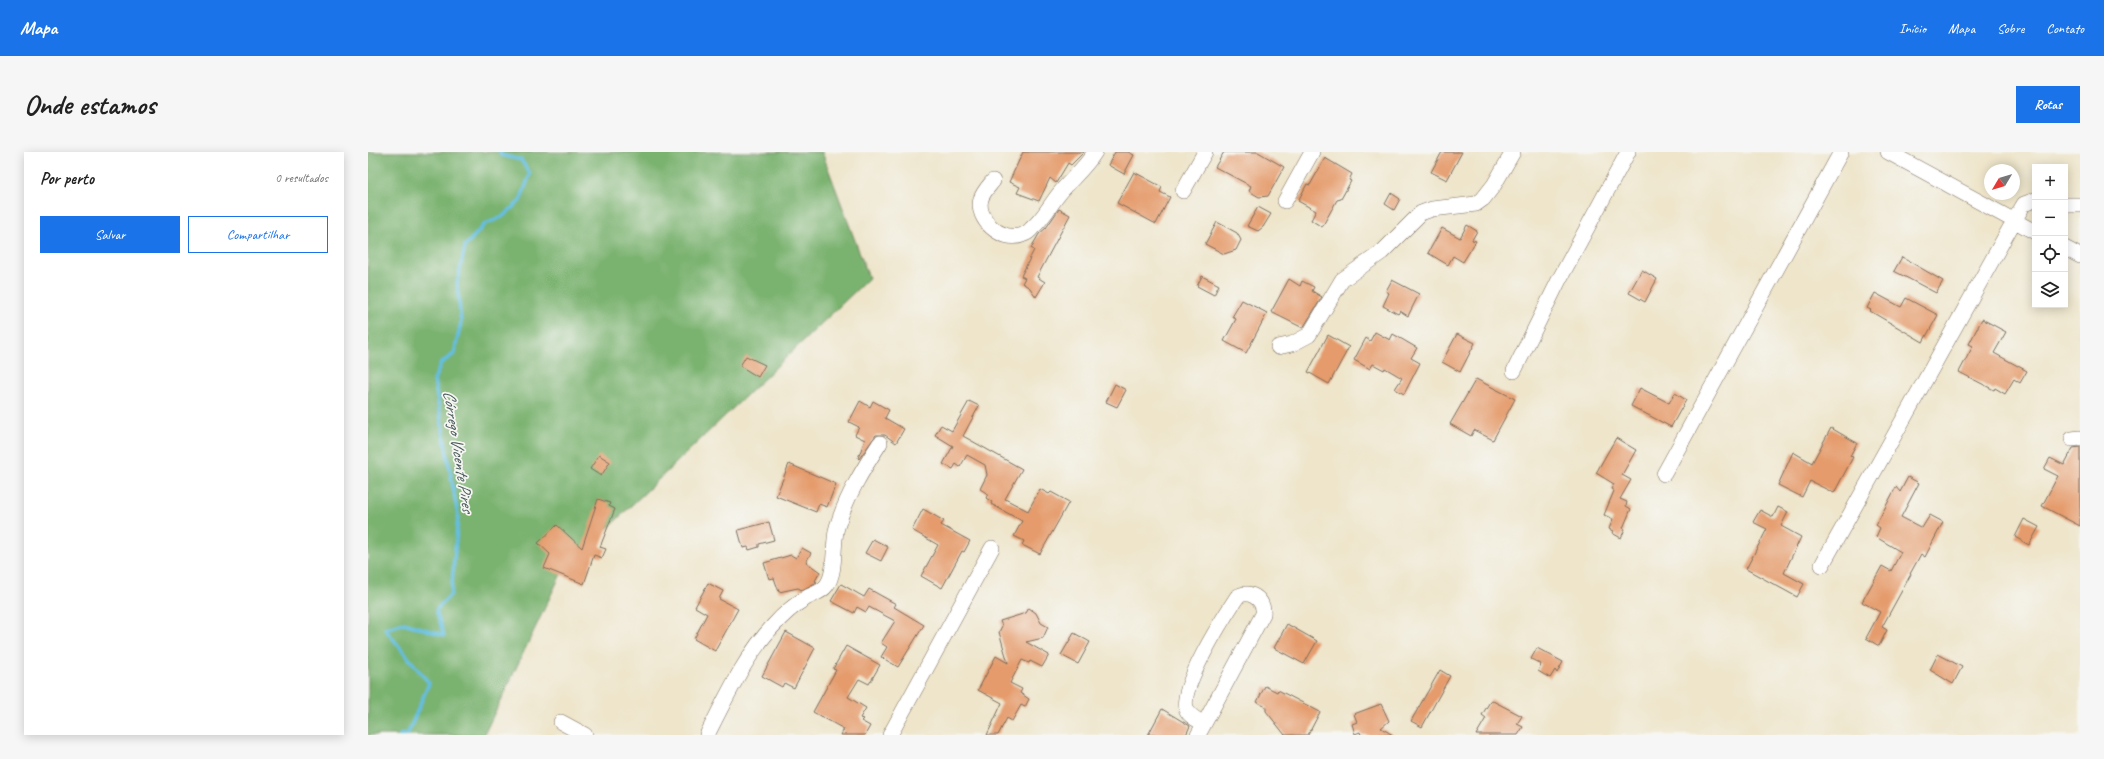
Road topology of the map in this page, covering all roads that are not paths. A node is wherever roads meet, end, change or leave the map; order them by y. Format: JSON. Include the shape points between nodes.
{"nodes":[{"id":1,"x":1095,"y":152,"type":"edge"},
{"id":2,"x":1205,"y":152,"type":"edge"},
{"id":3,"x":1312,"y":152,"type":"edge"},
{"id":4,"x":1513,"y":152,"type":"edge"},
{"id":5,"x":1628,"y":152,"type":"edge"},
{"id":6,"x":1841,"y":152,"type":"edge"},
{"id":7,"x":1888,"y":152,"type":"edge"},
{"id":8,"x":993,"y":181,"type":"dead end"},
{"id":9,"x":1182,"y":191,"type":"dead end"},
{"id":10,"x":1285,"y":201,"type":"dead end"},
{"id":11,"x":2032,"y":201,"type":"edge"},
{"id":12,"x":2068,"y":205,"type":"edge"},
{"id":13,"x":2080,"y":205,"type":"edge"},
{"id":14,"x":2014,"y":221,"type":"junction"},
{"id":15,"x":2032,"y":230,"type":"edge"},
{"id":16,"x":2068,"y":250,"type":"edge"},
{"id":17,"x":2080,"y":256,"type":"edge"},
{"id":18,"x":1278,"y":347,"type":"dead end"},
{"id":19,"x":1514,"y":371,"type":"dead end"},
{"id":20,"x":880,"y":443,"type":"dead end"},
{"id":21,"x":1664,"y":474,"type":"dead end"},
{"id":22,"x":992,"y":548,"type":"dead end"},
{"id":23,"x":1822,"y":565,"type":"dead end"},
{"id":24,"x":561,"y":722,"type":"dead end"},
{"id":25,"x":1201,"y":730,"type":"edge"},
{"id":26,"x":577,"y":733,"type":"edge"},
{"id":27,"x":708,"y":735,"type":"edge"},
{"id":28,"x":890,"y":735,"type":"edge"}],
"edges":[{"from":1,"to":8,"type":"street","via":[[1032,228],[1022,235],[1013,237],[1003,234],[991,227],[982,217],[981,199]]},
{"from":2,"to":9,"type":"street"},
{"from":3,"to":10,"type":"street"},
{"from":4,"to":18,"type":"street","via":[[1483,199],[1476,204],[1432,209],[1421,213],[1382,252],[1342,280],[1309,335],[1292,344]]},
{"from":5,"to":19,"type":"street","via":[[1559,280]]},
{"from":6,"to":21,"type":"street"},
{"from":7,"to":14,"type":"street"},
{"from":11,"to":14,"type":"street","via":[[2024,204]]},
{"from":12,"to":13,"type":"street"},
{"from":14,"to":15,"type":"street"},
{"from":14,"to":23,"type":"street"},
{"from":16,"to":17,"type":"street"},
{"from":20,"to":27,"type":"street","via":[[855,483],[840,516],[828,584],[822,591],[805,598],[785,614],[764,636],[741,671]]},
{"from":22,"to":28,"type":"street"},
{"from":24,"to":26,"type":"street"},
{"from":25,"to":25,"type":"street","via":[[1263,614],[1262,602],[1246,593],[1237,597],[1189,685],[1186,710]]}]}
